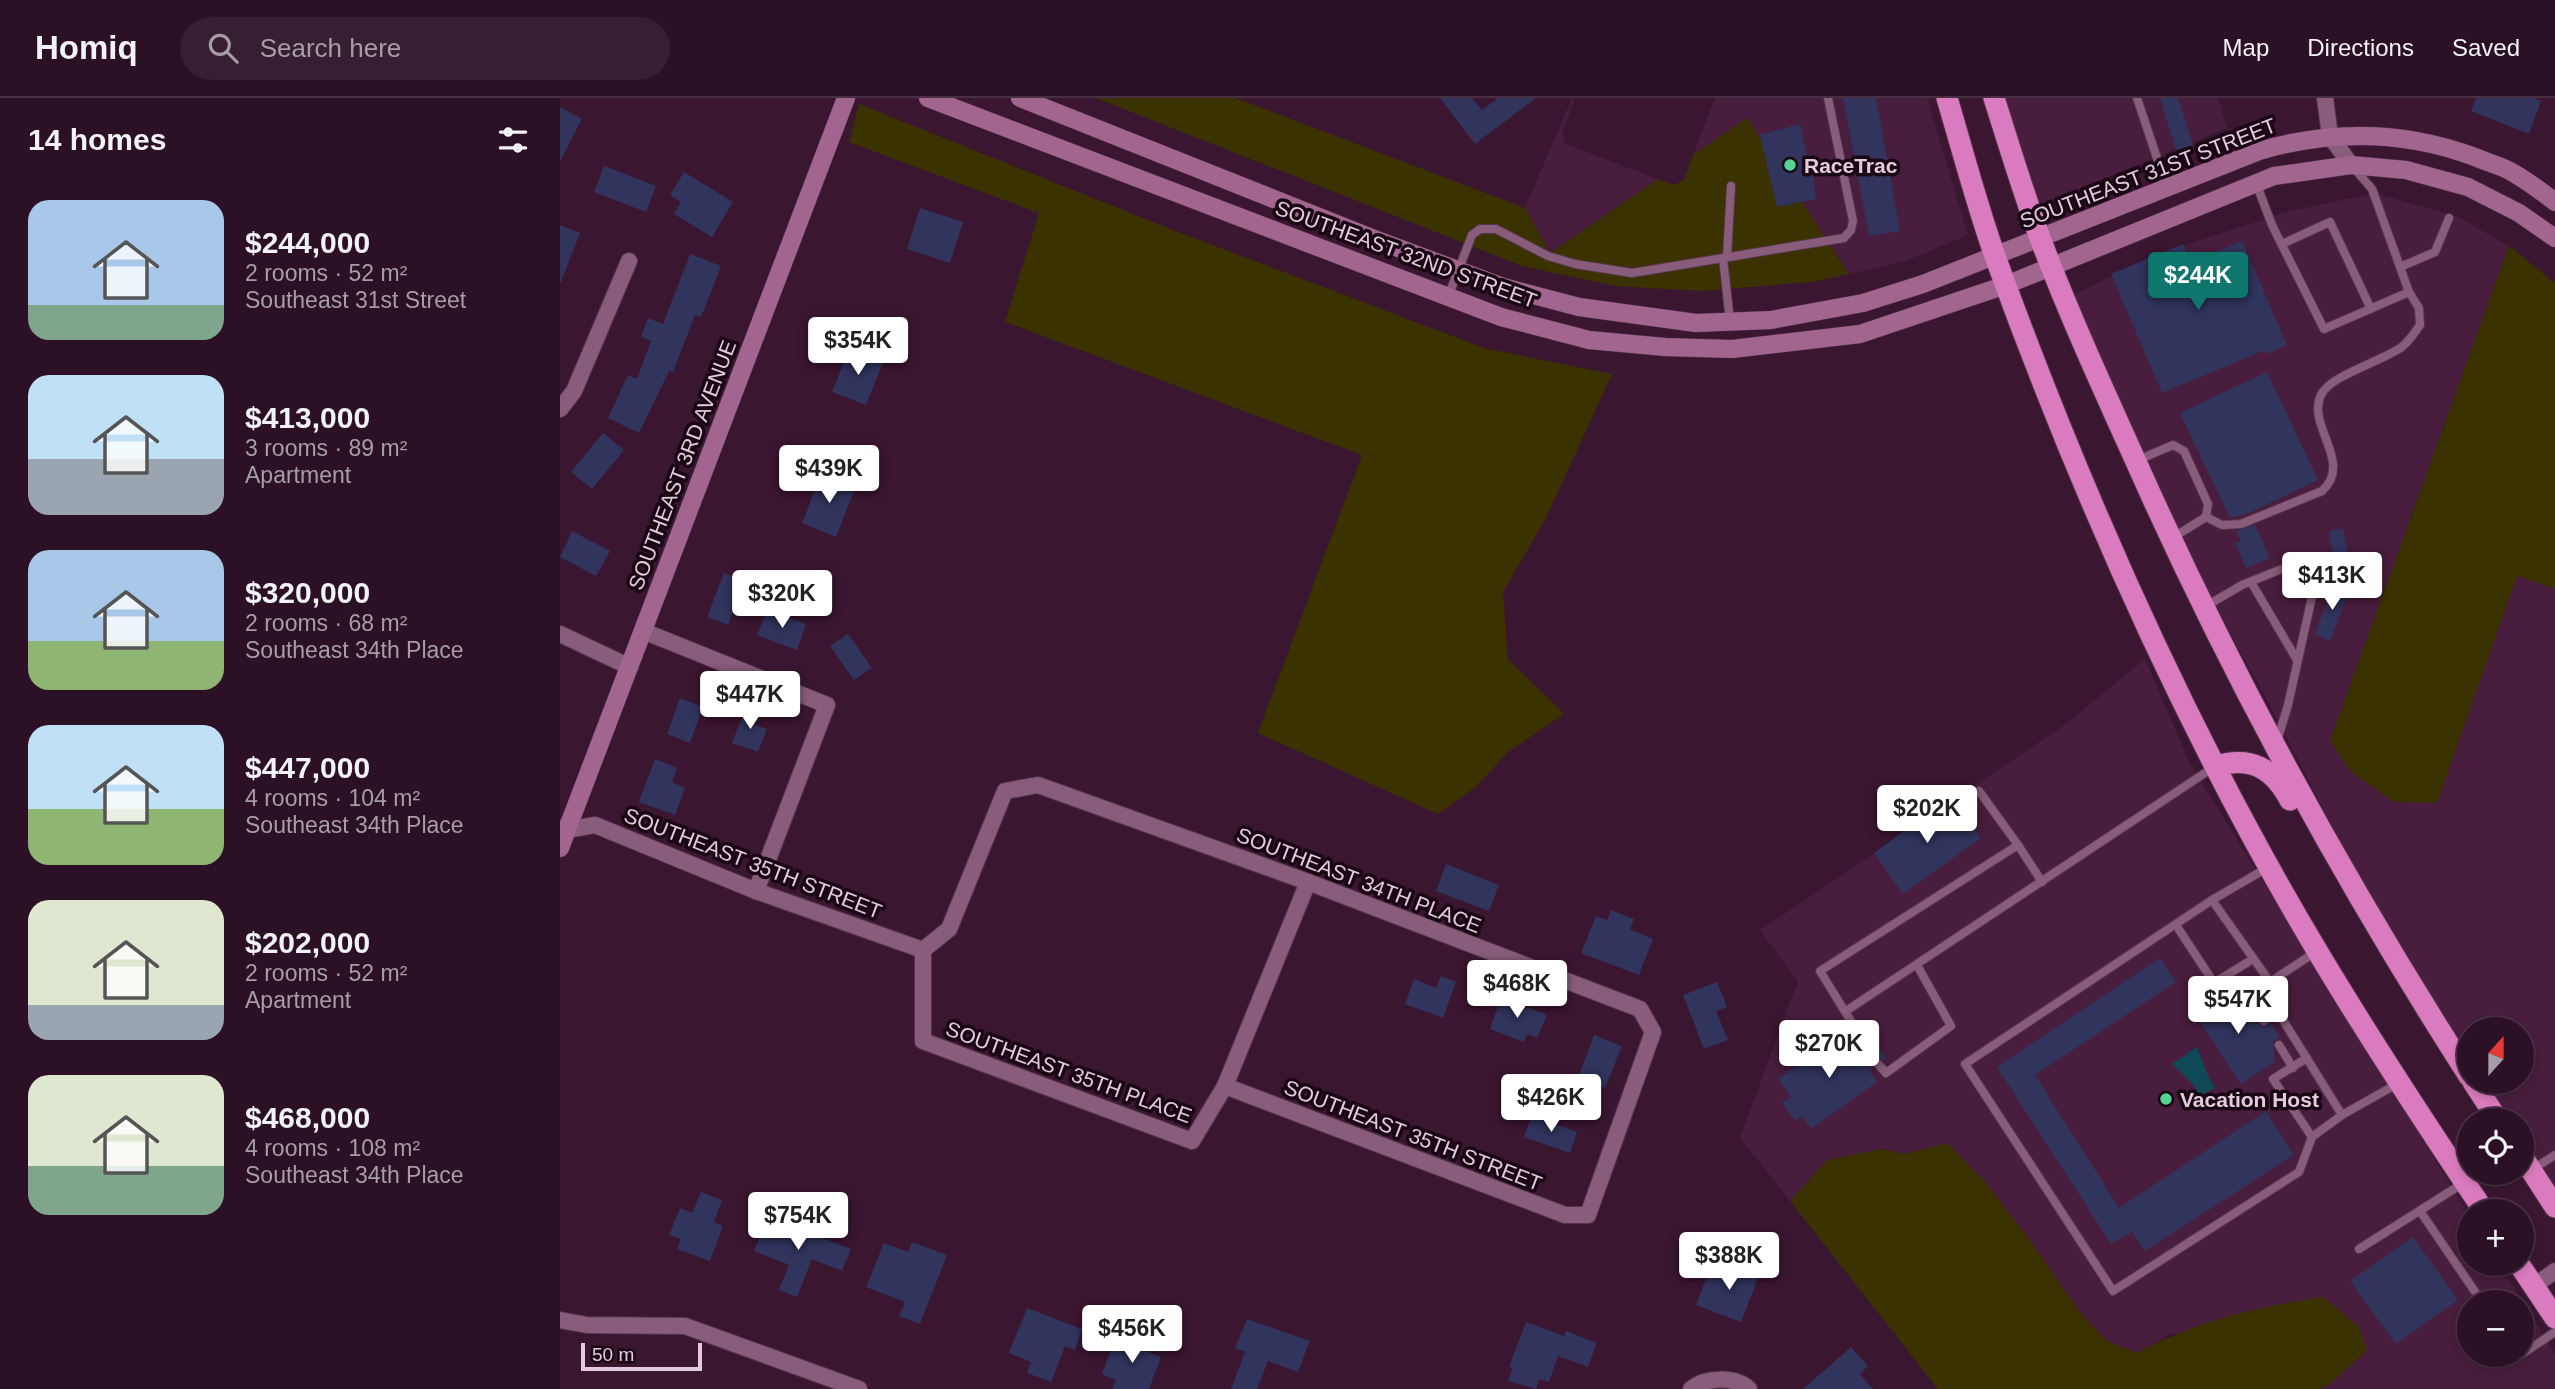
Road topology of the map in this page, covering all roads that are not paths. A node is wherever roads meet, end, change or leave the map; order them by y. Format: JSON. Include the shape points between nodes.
{"nodes":[{"id":1,"x":846,"y":98,"type":"edge"},
{"id":2,"x":928,"y":98,"type":"edge"},
{"id":3,"x":1020,"y":98,"type":"edge"},
{"id":4,"x":1828,"y":98,"type":"edge"},
{"id":5,"x":1947,"y":98,"type":"edge"},
{"id":6,"x":1994,"y":98,"type":"edge"},
{"id":7,"x":2137,"y":98,"type":"edge"},
{"id":8,"x":2325,"y":98,"type":"edge"},
{"id":9,"x":2330,"y":136,"type":"junction"},
{"id":10,"x":2351,"y":164,"type":"junction"},
{"id":11,"x":2256,"y":183,"type":"junction"},
{"id":12,"x":1731,"y":186,"type":"dead end"},
{"id":13,"x":2167,"y":188,"type":"junction"},
{"id":14,"x":2555,"y":202,"type":"edge"},
{"id":15,"x":2449,"y":218,"type":"dead end"},
{"id":16,"x":2555,"y":238,"type":"edge"},
{"id":17,"x":2040,"y":239,"type":"junction"},
{"id":18,"x":2281,"y":244,"type":"junction"},
{"id":19,"x":1995,"y":257,"type":"junction"},
{"id":20,"x":1725,"y":258,"type":"junction"},
{"id":21,"x":629,"y":261,"type":"dead end"},
{"id":22,"x":2052,"y":265,"type":"junction"},
{"id":23,"x":2400,"y":267,"type":"junction"},
{"id":24,"x":1458,"y":270,"type":"junction"},
{"id":25,"x":2006,"y":285,"type":"junction"},
{"id":26,"x":2409,"y":292,"type":"junction"},
{"id":27,"x":1448,"y":297,"type":"junction"},
{"id":28,"x":2371,"y":309,"type":"junction"},
{"id":29,"x":1731,"y":322,"type":"junction"},
{"id":30,"x":560,"y":409,"type":"edge"},
{"id":31,"x":2135,"y":461,"type":"junction"},
{"id":32,"x":2206,"y":517,"type":"junction"},
{"id":33,"x":2170,"y":539,"type":"junction"},
{"id":34,"x":2251,"y":582,"type":"junction"},
{"id":35,"x":2203,"y":608,"type":"junction"},
{"id":36,"x":643,"y":631,"type":"junction"},
{"id":37,"x":560,"y":634,"type":"edge"},
{"id":38,"x":2297,"y":660,"type":"junction"},
{"id":39,"x":629,"y":667,"type":"junction"},
{"id":40,"x":2275,"y":748,"type":"junction"},
{"id":41,"x":2216,"y":766,"type":"junction"},
{"id":42,"x":1979,"y":791,"type":"dead end"},
{"id":43,"x":564,"y":829,"type":"edge"},
{"id":44,"x":2018,"y":845,"type":"junction"},
{"id":45,"x":560,"y":848,"type":"edge"},
{"id":46,"x":2270,"y":866,"type":"junction"},
{"id":47,"x":2347,"y":877,"type":"junction"},
{"id":48,"x":1308,"y":882,"type":"junction"},
{"id":49,"x":2042,"y":882,"type":"junction"},
{"id":50,"x":756,"y":891,"type":"junction"},
{"id":51,"x":2212,"y":900,"type":"junction"},
{"id":52,"x":2176,"y":925,"type":"junction"},
{"id":53,"x":923,"y":950,"type":"junction"},
{"id":54,"x":2317,"y":951,"type":"junction"},
{"id":55,"x":2253,"y":959,"type":"junction"},
{"id":56,"x":1917,"y":965,"type":"junction"},
{"id":57,"x":2270,"y":982,"type":"junction"},
{"id":58,"x":2273,"y":1003,"type":"junction"},
{"id":59,"x":1846,"y":1011,"type":"junction"},
{"id":60,"x":2264,"y":1021,"type":"dead end"},
{"id":61,"x":1864,"y":1044,"type":"dead end"},
{"id":62,"x":2279,"y":1045,"type":"dead end"},
{"id":63,"x":2457,"y":1057,"type":"edge"},
{"id":64,"x":2307,"y":1058,"type":"junction"},
{"id":65,"x":1878,"y":1064,"type":"dead end"},
{"id":66,"x":2293,"y":1068,"type":"junction"},
{"id":67,"x":2399,"y":1083,"type":"junction"},
{"id":68,"x":1225,"y":1086,"type":"junction"},
{"id":69,"x":2342,"y":1115,"type":"junction"},
{"id":70,"x":2312,"y":1137,"type":"junction"},
{"id":71,"x":2555,"y":1154,"type":"edge"},
{"id":72,"x":2534,"y":1161,"type":"edge"},
{"id":73,"x":2457,"y":1170,"type":"edge"},
{"id":74,"x":2534,"y":1175,"type":"edge"},
{"id":75,"x":2460,"y":1185,"type":"edge"},
{"id":76,"x":2555,"y":1207,"type":"edge"},
{"id":77,"x":2420,"y":1210,"type":"junction"},
{"id":78,"x":1588,"y":1214,"type":"joint"},
{"id":79,"x":2359,"y":1249,"type":"dead end"},
{"id":80,"x":2555,"y":1270,"type":"edge"},
{"id":81,"x":2527,"y":1276,"type":"edge"},
{"id":82,"x":2534,"y":1286,"type":"junction"},
{"id":83,"x":2474,"y":1290,"type":"edge"},
{"id":84,"x":2555,"y":1318,"type":"edge"},
{"id":85,"x":560,"y":1320,"type":"edge"},
{"id":86,"x":2555,"y":1332,"type":"edge"},
{"id":87,"x":2534,"y":1345,"type":"edge"},
{"id":88,"x":859,"y":1389,"type":"edge"},
{"id":89,"x":1691,"y":1389,"type":"edge"},
{"id":90,"x":1749,"y":1389,"type":"edge"}],
"edges":[{"from":1,"to":36,"type":"main road","name":"SOUTHEAST 3RD AVENUE"},
{"from":2,"to":27,"type":"main road","name":"SOUTHEAST 32ND STREET"},
{"from":3,"to":24,"type":"main road","name":"SOUTHEAST 32ND STREET"},
{"from":4,"to":20,"type":"lane","via":[[1853,221],[1851,230],[1844,238]]},
{"from":5,"to":19,"type":"highway"},
{"from":6,"to":17,"type":"highway"},
{"from":7,"to":13,"type":"lane"},
{"from":8,"to":9,"type":"street"},
{"from":9,"to":10,"type":"street"},
{"from":9,"to":13,"type":"main road","name":"SOUTHEAST 31ST STREET","via":[[2262,150]]},
{"from":9,"to":14,"type":"main road","name":"SOUTHEAST 31ST STREET","via":[[2378,136],[2445,146],[2508,170]]},
{"from":10,"to":11,"type":"main road"},
{"from":10,"to":16,"type":"main road","via":[[2406,170],[2468,187]]},
{"from":10,"to":23,"type":"lane","via":[[2372,189]]},
{"from":11,"to":18,"type":"lane"},
{"from":11,"to":22,"type":"main road"},
{"from":12,"to":20,"type":"lane"},
{"from":13,"to":17,"type":"main road","name":"SOUTHEAST 31ST STREET"},
{"from":15,"to":23,"type":"lane","via":[[2434,252]]},
{"from":17,"to":19,"type":"main road","name":"SOUTHEAST 31ST STREET"},
{"from":17,"to":22,"type":"highway"},
{"from":18,"to":28,"type":"lane","via":[[2324,329]]},
{"from":18,"to":28,"type":"lane","via":[[2330,222]]},
{"from":19,"to":25,"type":"highway"},
{"from":19,"to":29,"type":"main road","name":"SOUTHEAST 32ND STREET","via":[[1863,303],[1771,320]]},
{"from":20,"to":24,"type":"lane","via":[[1632,273],[1575,264],[1548,256],[1496,229],[1480,229],[1472,236]]},
{"from":20,"to":29,"type":"lane"},
{"from":21,"to":30,"type":"street","via":[[573,391]]},
{"from":22,"to":25,"type":"main road"},
{"from":22,"to":31,"type":"highway"},
{"from":23,"to":26,"type":"lane"},
{"from":24,"to":27,"type":"lane"},
{"from":24,"to":29,"type":"main road","name":"SOUTHEAST 32ND STREET","via":[[1579,307],[1696,323]]},
{"from":25,"to":27,"type":"main road","name":"SOUTHEAST 32ND STREET","via":[[1860,334],[1732,349],[1589,340],[1501,317]]},
{"from":25,"to":41,"type":"highway","via":[[2125,577]]},
{"from":26,"to":28,"type":"lane"},
{"from":26,"to":32,"type":"lane","via":[[2419,308],[2420,325],[2404,345],[2334,382],[2321,395],[2319,417],[2334,470],[2330,484],[2241,524],[2222,525]]},
{"from":31,"to":32,"type":"lane","via":[[2173,445],[2184,451],[2208,504]]},
{"from":31,"to":33,"type":"highway"},
{"from":32,"to":33,"type":"lane"},
{"from":33,"to":35,"type":"highway"},
{"from":34,"to":35,"type":"lane"},
{"from":34,"to":38,"type":"lane"},
{"from":34,"to":38,"type":"lane","via":[[2299,562],[2311,565],[2317,574]]},
{"from":35,"to":40,"type":"highway"},
{"from":36,"to":39,"type":"main road","name":"SOUTHEAST 3RD AVENUE"},
{"from":36,"to":50,"type":"street","via":[[828,705]]},
{"from":37,"to":39,"type":"street"},
{"from":38,"to":40,"type":"lane"},
{"from":39,"to":43,"type":"main road","name":"SOUTHEAST 3RD AVENUE"},
{"from":40,"to":47,"type":"highway"},
{"from":41,"to":46,"type":"highway"},
{"from":41,"to":47,"type":"highway","via":[[2249,762],[2267,770],[2286,791],[2313,841]]},
{"from":41,"to":49,"type":"lane"},
{"from":42,"to":44,"type":"lane"},
{"from":43,"to":45,"type":"main road","name":"SOUTHEAST 3RD AVENUE"},
{"from":43,"to":50,"type":"street","name":"SOUTHEAST 35TH STREET","via":[[595,825]]},
{"from":44,"to":49,"type":"lane"},
{"from":44,"to":59,"type":"lane","via":[[1820,971]]},
{"from":46,"to":51,"type":"lane"},
{"from":46,"to":54,"type":"highway"},
{"from":47,"to":63,"type":"highway"},
{"from":48,"to":53,"type":"street","name":"SOUTHEAST 34TH PLACE","via":[[1038,785],[1005,791],[949,929]]},
{"from":48,"to":68,"type":"street"},
{"from":48,"to":78,"type":"street","name":"SOUTHEAST 34TH PLACE","via":[[1640,1009],[1653,1031]]},
{"from":49,"to":56,"type":"lane"},
{"from":50,"to":53,"type":"street","name":"SOUTHEAST 35TH STREET"},
{"from":51,"to":52,"type":"lane"},
{"from":51,"to":55,"type":"lane"},
{"from":52,"to":55,"type":"lane","via":[[2214,983]]},
{"from":52,"to":70,"type":"lane","via":[[1965,1063],[2113,1291],[2299,1172]]},
{"from":53,"to":68,"type":"street","name":"SOUTHEAST 35TH PLACE","via":[[923,1041],[1192,1141]]},
{"from":54,"to":57,"type":"lane"},
{"from":54,"to":67,"type":"highway"},
{"from":55,"to":57,"type":"lane"},
{"from":56,"to":59,"type":"lane"},
{"from":56,"to":65,"type":"lane","via":[[1951,1026],[1886,1073]]},
{"from":57,"to":58,"type":"lane"},
{"from":58,"to":60,"type":"lane","via":[[2260,1015]]},
{"from":58,"to":64,"type":"lane"},
{"from":59,"to":61,"type":"lane"},
{"from":62,"to":66,"type":"lane"},
{"from":64,"to":66,"type":"lane"},
{"from":64,"to":69,"type":"lane"},
{"from":66,"to":70,"type":"lane","via":[[2273,1079]]},
{"from":67,"to":69,"type":"lane"},
{"from":67,"to":73,"type":"highway"},
{"from":68,"to":78,"type":"street","name":"SOUTHEAST 35TH STREET","via":[[1565,1214]]},
{"from":69,"to":70,"type":"lane"},
{"from":71,"to":72,"type":"lane"},
{"from":74,"to":76,"type":"highway"},
{"from":75,"to":77,"type":"lane"},
{"from":77,"to":79,"type":"lane"},
{"from":77,"to":83,"type":"lane"},
{"from":80,"to":82,"type":"street"},
{"from":81,"to":82,"type":"highway"},
{"from":82,"to":84,"type":"highway"},
{"from":85,"to":88,"type":"street","via":[[587,1325],[685,1326]]},
{"from":86,"to":87,"type":"lane"},
{"from":89,"to":90,"type":"street","via":[[1717,1379],[1742,1383]]}]}
